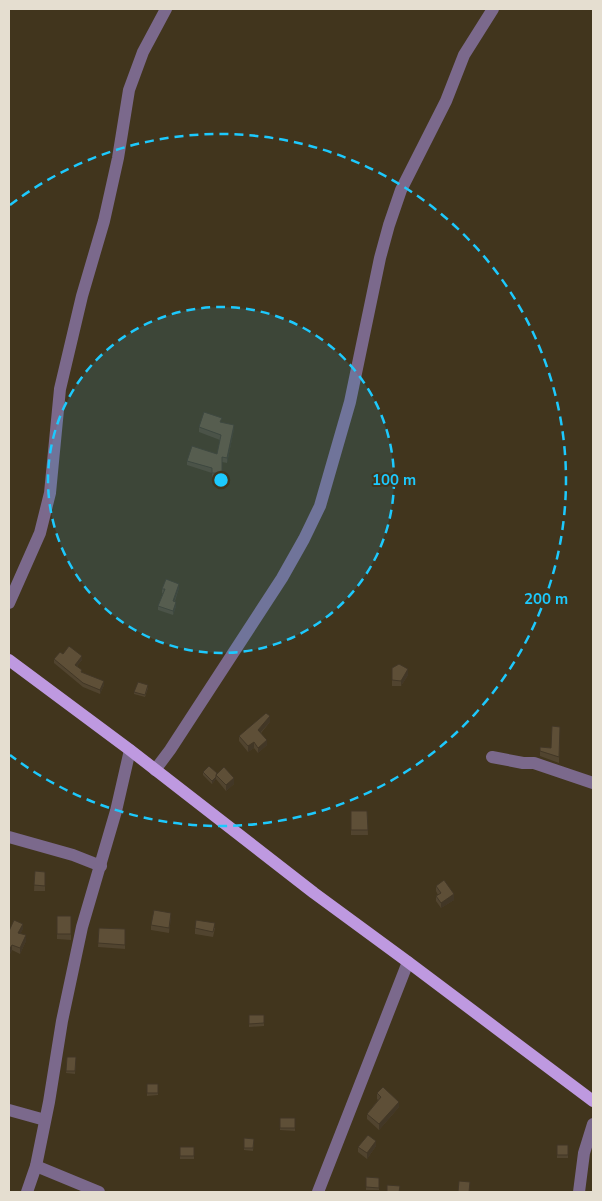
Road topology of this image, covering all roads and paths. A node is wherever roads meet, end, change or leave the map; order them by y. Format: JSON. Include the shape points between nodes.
{"nodes":[{"id":1,"x":166,"y":9,"type":"edge"},
{"id":2,"x":493,"y":9,"type":"edge"},
{"id":3,"x":9,"y":603,"type":"edge"},
{"id":4,"x":9,"y":660,"type":"edge"},
{"id":5,"x":130,"y":750,"type":"junction"},
{"id":6,"x":492,"y":757,"type":"dead end"},
{"id":7,"x":155,"y":770,"type":"junction"},
{"id":8,"x":593,"y":784,"type":"edge"},
{"id":9,"x":9,"y":837,"type":"edge"},
{"id":10,"x":101,"y":866,"type":"junction"},
{"id":11,"x":408,"y":962,"type":"junction"},
{"id":12,"x":593,"y":1100,"type":"edge"},
{"id":13,"x":9,"y":1110,"type":"edge"},
{"id":14,"x":45,"y":1120,"type":"junction"},
{"id":15,"x":593,"y":1124,"type":"edge"},
{"id":16,"x":36,"y":1166,"type":"junction"},
{"id":17,"x":27,"y":1192,"type":"edge"},
{"id":18,"x":98,"y":1192,"type":"edge"},
{"id":19,"x":318,"y":1192,"type":"edge"},
{"id":20,"x":579,"y":1192,"type":"edge"}],
"edges":[{"from":1,"to":3,"type":"street","via":[[143,52],[129,90],[104,221],[60,389],[54,468],[46,510],[40,533]]},
{"from":2,"to":7,"type":"street","via":[[464,55],[446,101],[401,190],[380,258],[350,402],[320,506],[282,578]]},
{"from":4,"to":5,"type":"main road"},
{"from":5,"to":7,"type":"main road"},
{"from":5,"to":10,"type":"street"},
{"from":6,"to":8,"type":"street","via":[[534,763]]},
{"from":7,"to":11,"type":"main road","via":[[314,894]]},
{"from":9,"to":10,"type":"street"},
{"from":10,"to":14,"type":"street","via":[[82,927]]},
{"from":11,"to":12,"type":"main road"},
{"from":11,"to":19,"type":"street"},
{"from":13,"to":14,"type":"street"},
{"from":14,"to":16,"type":"street"},
{"from":15,"to":20,"type":"street","via":[[584,1153]]},
{"from":16,"to":17,"type":"street"},
{"from":16,"to":18,"type":"street"}]}
